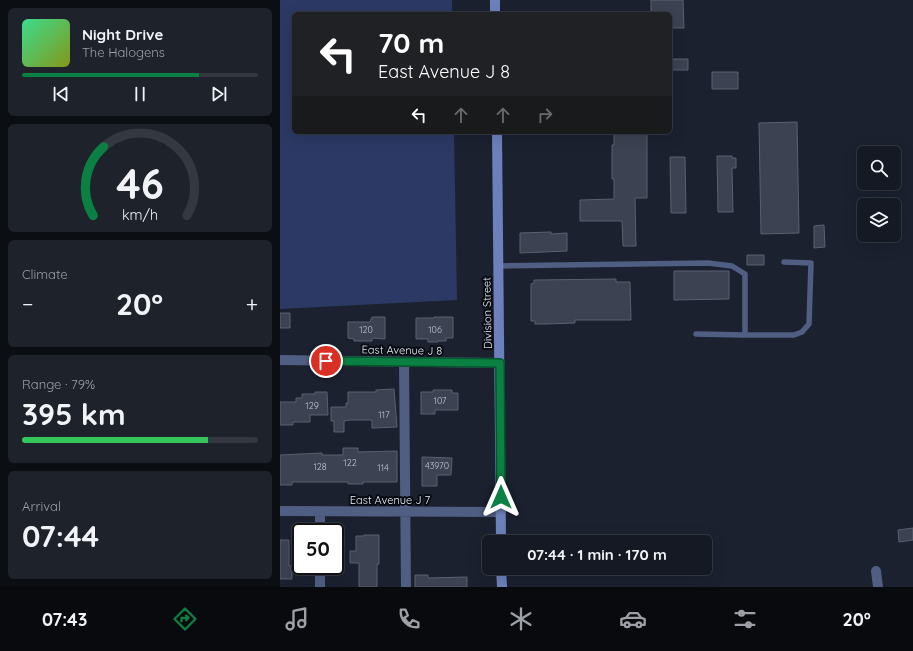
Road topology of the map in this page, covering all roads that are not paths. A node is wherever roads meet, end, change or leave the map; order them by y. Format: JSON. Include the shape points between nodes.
{"nodes":[{"id":1,"x":495,"y":0,"type":"edge"},
{"id":2,"x":495,"y":12,"type":"edge"},
{"id":3,"x":497,"y":134,"type":"edge"},
{"id":4,"x":784,"y":262,"type":"dead end"},
{"id":5,"x":499,"y":266,"type":"junction"},
{"id":6,"x":696,"y":334,"type":"dead end"},
{"id":7,"x":745,"y":335,"type":"junction"},
{"id":8,"x":280,"y":360,"type":"edge"},
{"id":9,"x":404,"y":362,"type":"junction"},
{"id":10,"x":500,"y":363,"type":"junction"},
{"id":11,"x":280,"y":512,"type":"edge"},
{"id":12,"x":320,"y":512,"type":"junction"},
{"id":13,"x":405,"y":512,"type":"junction"},
{"id":14,"x":501,"y":512,"type":"junction"},
{"id":15,"x":320,"y":523,"type":"edge"},
{"id":16,"x":501,"y":535,"type":"edge"},
{"id":17,"x":876,"y":571,"type":"dead end"},
{"id":18,"x":320,"y":575,"type":"edge"},
{"id":19,"x":502,"y":575,"type":"edge"},
{"id":20,"x":320,"y":587,"type":"edge"},
{"id":21,"x":406,"y":587,"type":"edge"},
{"id":22,"x":502,"y":587,"type":"edge"},
{"id":23,"x":878,"y":587,"type":"edge"}],
"edges":[{"from":1,"to":2,"type":"main road"},
{"from":3,"to":5,"type":"main road","name":"Division Street"},
{"from":4,"to":7,"type":"lane","via":[[811,263],[809,324],[802,332],[794,335]]},
{"from":5,"to":7,"type":"lane","via":[[708,263],[732,266],[745,274]]},
{"from":5,"to":10,"type":"main road","name":"Division Street"},
{"from":6,"to":7,"type":"lane"},
{"from":8,"to":9,"type":"street","name":"East Avenue J 8"},
{"from":9,"to":10,"type":"street","name":"East Avenue J 8"},
{"from":9,"to":13,"type":"street"},
{"from":10,"to":14,"type":"main road","name":"Division Street"},
{"from":11,"to":12,"type":"street","name":"East Avenue J 7"},
{"from":12,"to":13,"type":"street","name":"East Avenue J 7"},
{"from":12,"to":15,"type":"street"},
{"from":13,"to":14,"type":"street","name":"East Avenue J 7"},
{"from":13,"to":21,"type":"street"},
{"from":14,"to":16,"type":"main road","name":"Division Street"},
{"from":17,"to":23,"type":"street"},
{"from":18,"to":20,"type":"street"},
{"from":19,"to":22,"type":"main road"}]}
